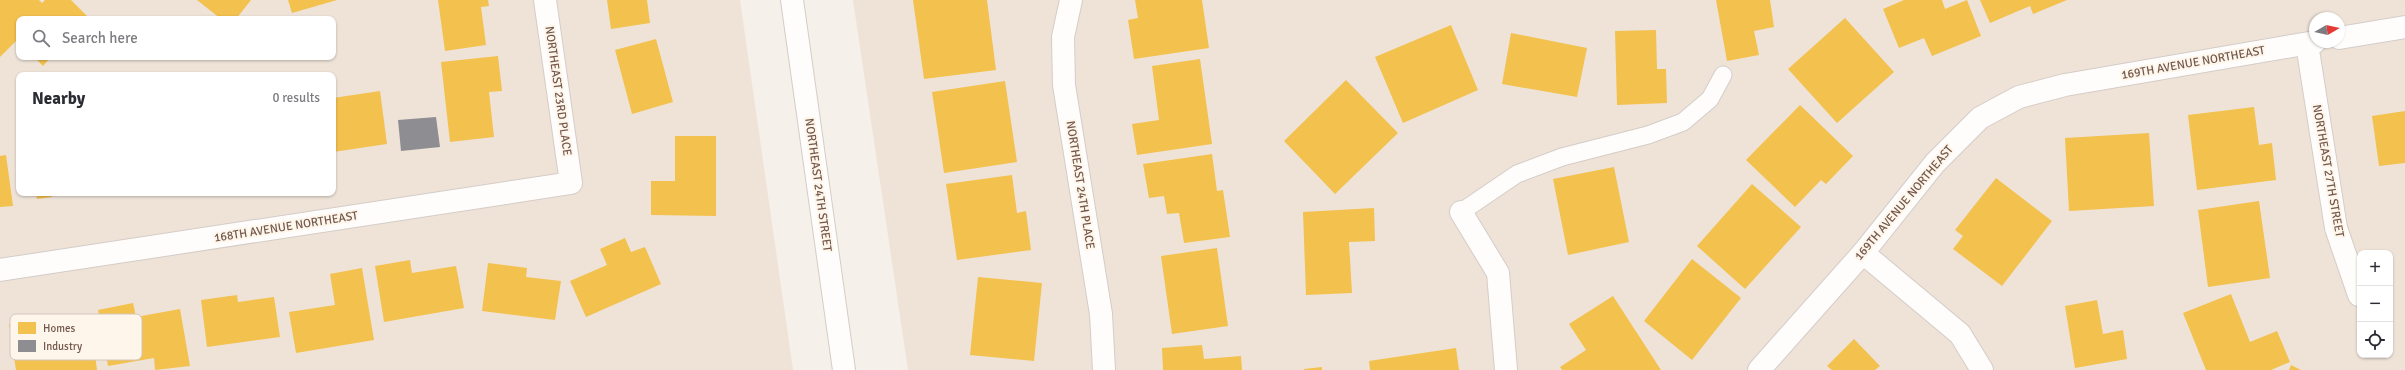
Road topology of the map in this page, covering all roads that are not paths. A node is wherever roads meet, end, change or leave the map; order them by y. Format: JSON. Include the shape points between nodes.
{"nodes":[{"id":1,"x":545,"y":0,"type":"edge"},
{"id":2,"x":792,"y":0,"type":"edge"},
{"id":3,"x":1071,"y":0,"type":"edge"},
{"id":4,"x":2405,"y":27,"type":"edge"},
{"id":5,"x":2345,"y":37,"type":"edge"},
{"id":6,"x":2309,"y":43,"type":"edge"},
{"id":7,"x":2312,"y":48,"type":"edge"},
{"id":8,"x":1723,"y":75,"type":"dead end"},
{"id":9,"x":571,"y":183,"type":"joint"},
{"id":10,"x":1461,"y":212,"type":"joint"},
{"id":11,"x":1863,"y":253,"type":"junction"},
{"id":12,"x":0,"y":270,"type":"edge"},
{"id":13,"x":2357,"y":289,"type":"edge"},
{"id":14,"x":844,"y":370,"type":"edge"},
{"id":15,"x":1104,"y":370,"type":"edge"},
{"id":16,"x":1506,"y":370,"type":"edge"},
{"id":17,"x":1759,"y":370,"type":"edge"},
{"id":18,"x":1982,"y":370,"type":"edge"}],
"edges":[{"from":1,"to":9,"type":"street","name":"NORTHEAST 23RD PLACE"},
{"from":2,"to":14,"type":"street","name":"NORTHEAST 24TH STREET"},
{"from":3,"to":15,"type":"street","name":"NORTHEAST 24TH PLACE","via":[[1063,37],[1064,85],[1100,314]]},
{"from":4,"to":5,"type":"street"},
{"from":6,"to":11,"type":"street","name":"169TH AVENUE NORTHEAST","via":[[2065,85],[2019,97],[1980,118],[1935,163]]},
{"from":7,"to":13,"type":"street","name":"NORTHEAST 27TH STREET","via":[[2336,228]]},
{"from":8,"to":10,"type":"lane","via":[[1710,99],[1683,122],[1648,135],[1562,157],[1517,174]]},
{"from":9,"to":12,"type":"street","name":"168TH AVENUE NORTHEAST"},
{"from":10,"to":16,"type":"street","via":[[1498,274]]},
{"from":11,"to":17,"type":"street","name":"169TH AVENUE NORTHEAST"},
{"from":11,"to":18,"type":"street","via":[[1960,334]]}]}
